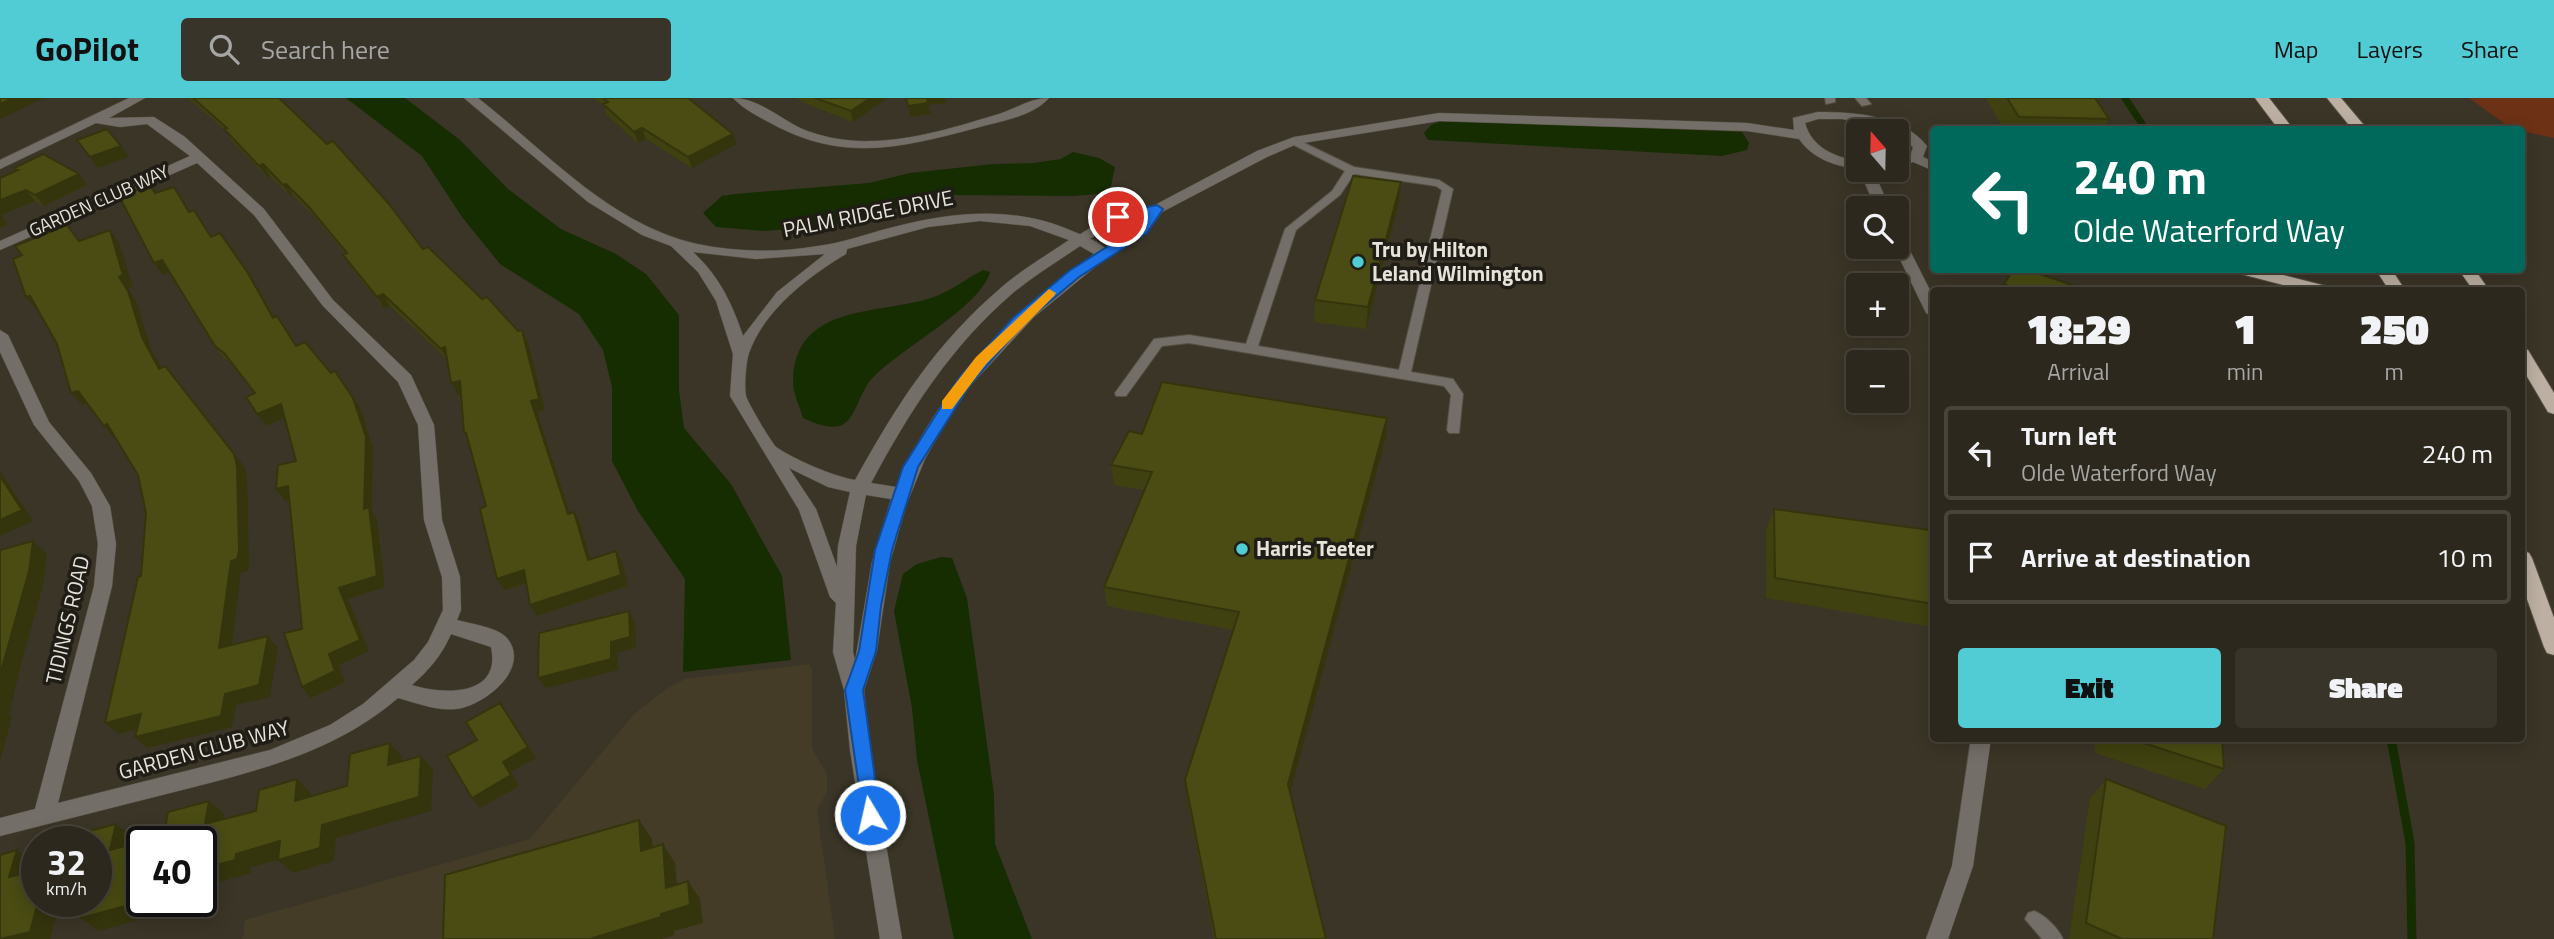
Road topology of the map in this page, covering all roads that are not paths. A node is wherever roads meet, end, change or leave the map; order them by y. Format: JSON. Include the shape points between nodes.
{"nodes":[{"id":1,"x":140,"y":98,"type":"edge"},
{"id":2,"x":470,"y":98,"type":"edge"},
{"id":3,"x":739,"y":98,"type":"edge"},
{"id":4,"x":1043,"y":98,"type":"edge"},
{"id":5,"x":2262,"y":98,"type":"edge"},
{"id":6,"x":2334,"y":98,"type":"edge"},
{"id":7,"x":1830,"y":100,"type":"edge"},
{"id":8,"x":1872,"y":104,"type":"edge"},
{"id":9,"x":97,"y":120,"type":"junction"},
{"id":10,"x":149,"y":120,"type":"junction"},
{"id":11,"x":2284,"y":126,"type":"edge"},
{"id":12,"x":2358,"y":126,"type":"edge"},
{"id":13,"x":1801,"y":135,"type":"junction"},
{"id":14,"x":1294,"y":141,"type":"junction"},
{"id":15,"x":199,"y":157,"type":"junction"},
{"id":16,"x":1913,"y":157,"type":"junction"},
{"id":17,"x":1909,"y":159,"type":"edge"},
{"id":18,"x":1846,"y":162,"type":"edge"},
{"id":19,"x":0,"y":165,"type":"edge"},
{"id":20,"x":1930,"y":165,"type":"edge"},
{"id":21,"x":1351,"y":170,"type":"junction"},
{"id":22,"x":1157,"y":209,"type":"junction"},
{"id":23,"x":1081,"y":238,"type":"junction"},
{"id":24,"x":676,"y":243,"type":"junction"},
{"id":25,"x":856,"y":243,"type":"junction"},
{"id":26,"x":0,"y":246,"type":"edge"},
{"id":27,"x":1104,"y":254,"type":"junction"},
{"id":28,"x":1907,"y":259,"type":"edge"},
{"id":29,"x":2258,"y":273,"type":"edge"},
{"id":30,"x":2309,"y":287,"type":"edge"},
{"id":31,"x":1930,"y":305,"type":"edge"},
{"id":32,"x":0,"y":335,"type":"edge"},
{"id":33,"x":1251,"y":349,"type":"junction"},
{"id":34,"x":741,"y":354,"type":"junction"},
{"id":35,"x":2525,"y":359,"type":"edge"},
{"id":36,"x":1404,"y":374,"type":"junction"},
{"id":37,"x":1121,"y":393,"type":"dead end"},
{"id":38,"x":2554,"y":408,"type":"edge"},
{"id":39,"x":1454,"y":430,"type":"dead end"},
{"id":40,"x":769,"y":450,"type":"junction"},
{"id":41,"x":859,"y":489,"type":"junction"},
{"id":42,"x":900,"y":494,"type":"junction"},
{"id":43,"x":2525,"y":566,"type":"edge"},
{"id":44,"x":842,"y":612,"type":"junction"},
{"id":45,"x":447,"y":625,"type":"junction"},
{"id":46,"x":2554,"y":647,"type":"edge"},
{"id":47,"x":396,"y":689,"type":"junction"},
{"id":48,"x":854,"y":690,"type":"junction"},
{"id":49,"x":1980,"y":742,"type":"edge"},
{"id":50,"x":44,"y":816,"type":"junction"},
{"id":51,"x":0,"y":827,"type":"edge"},
{"id":52,"x":2034,"y":919,"type":"dead end"},
{"id":53,"x":891,"y":939,"type":"edge"},
{"id":54,"x":1937,"y":939,"type":"edge"},
{"id":55,"x":2053,"y":939,"type":"edge"}],
"edges":[{"from":1,"to":9,"type":"street"},
{"from":1,"to":10,"type":"street","via":[[150,104]]},
{"from":2,"to":24,"type":"street","name":"PALM RIDGE DRIVE","via":[[593,200]]},
{"from":3,"to":4,"type":"street","via":[[804,133],[839,144],[872,147],[913,141],[1013,113]]},
{"from":5,"to":11,"type":"highway"},
{"from":6,"to":12,"type":"highway"},
{"from":7,"to":8,"type":"street"},
{"from":7,"to":13,"type":"street","via":[[1805,111],[1798,121]]},
{"from":8,"to":16,"type":"street","via":[[1903,118],[1919,136],[1920,147]]},
{"from":9,"to":10,"type":"street"},
{"from":9,"to":19,"type":"street"},
{"from":10,"to":15,"type":"street","name":"GARDEN CLUB WAY"},
{"from":13,"to":14,"type":"street","via":[[1747,127],[1439,117]]},
{"from":13,"to":18,"type":"street","via":[[1826,156]]},
{"from":14,"to":21,"type":"lane"},
{"from":14,"to":22,"type":"street"},
{"from":15,"to":26,"type":"street","name":"GARDEN CLUB WAY"},
{"from":15,"to":45,"type":"street","name":"GARDEN CLUB WAY","via":[[266,220],[328,303],[395,368],[414,394],[429,440],[433,520],[451,577],[452,610]]},
{"from":16,"to":17,"type":"street"},
{"from":16,"to":20,"type":"street"},
{"from":21,"to":33,"type":"lane","via":[[1335,193],[1291,229]]},
{"from":21,"to":36,"type":"lane","via":[[1439,183],[1448,189]]},
{"from":22,"to":23,"type":"street","via":[[1118,217]]},
{"from":22,"to":27,"type":"street","via":[[1142,230]]},
{"from":23,"to":25,"type":"street","name":"PALM RIDGE DRIVE","via":[[1036,221],[977,217],[918,224]]},
{"from":23,"to":27,"type":"street","name":"PALM RIDGE DRIVE"},
{"from":23,"to":41,"type":"street","via":[[1009,289],[939,359],[901,412]]},
{"from":24,"to":25,"type":"street","name":"PALM RIDGE DRIVE","via":[[727,253],[765,254],[812,252]]},
{"from":24,"to":34,"type":"street","name":"PALM RIDGE DRIVE","via":[[718,290],[730,313]]},
{"from":25,"to":34,"type":"street","via":[[789,287],[758,323]]},
{"from":27,"to":42,"type":"street","via":[[1034,306],[981,360],[924,442]]},
{"from":28,"to":31,"type":"street"},
{"from":29,"to":30,"type":"highway"},
{"from":32,"to":50,"type":"street","name":"TIDINGS ROAD","via":[[42,425],[93,490],[106,524],[103,586]]},
{"from":33,"to":36,"type":"lane"},
{"from":33,"to":37,"type":"lane","via":[[1189,339],[1157,342]]},
{"from":34,"to":40,"type":"street","name":"PALM RIDGE DRIVE","via":[[738,396]]},
{"from":35,"to":38,"type":"highway"},
{"from":36,"to":39,"type":"lane","via":[[1448,382],[1457,394]]},
{"from":40,"to":41,"type":"street","name":"PALM RIDGE DRIVE","via":[[834,483]]},
{"from":40,"to":44,"type":"street","via":[[807,509]]},
{"from":41,"to":42,"type":"street","name":"PALM RIDGE DRIVE"},
{"from":41,"to":44,"type":"street","via":[[847,546]]},
{"from":42,"to":48,"type":"street","via":[[877,582],[868,651]]},
{"from":43,"to":46,"type":"highway"},
{"from":44,"to":48,"type":"street","via":[[843,652]]},
{"from":45,"to":47,"type":"street","name":"GARDEN CLUB WAY","via":[[421,666]]},
{"from":45,"to":47,"type":"street","via":[[500,643],[503,659],[495,679],[458,700]]},
{"from":47,"to":50,"type":"street","name":"GARDEN CLUB WAY","via":[[337,731],[272,758]]},
{"from":48,"to":53,"type":"street"},
{"from":49,"to":54,"type":"street","via":[[1968,838]]},
{"from":50,"to":51,"type":"street","name":"GARDEN CLUB WAY"},
{"from":52,"to":55,"type":"lane"}]}
